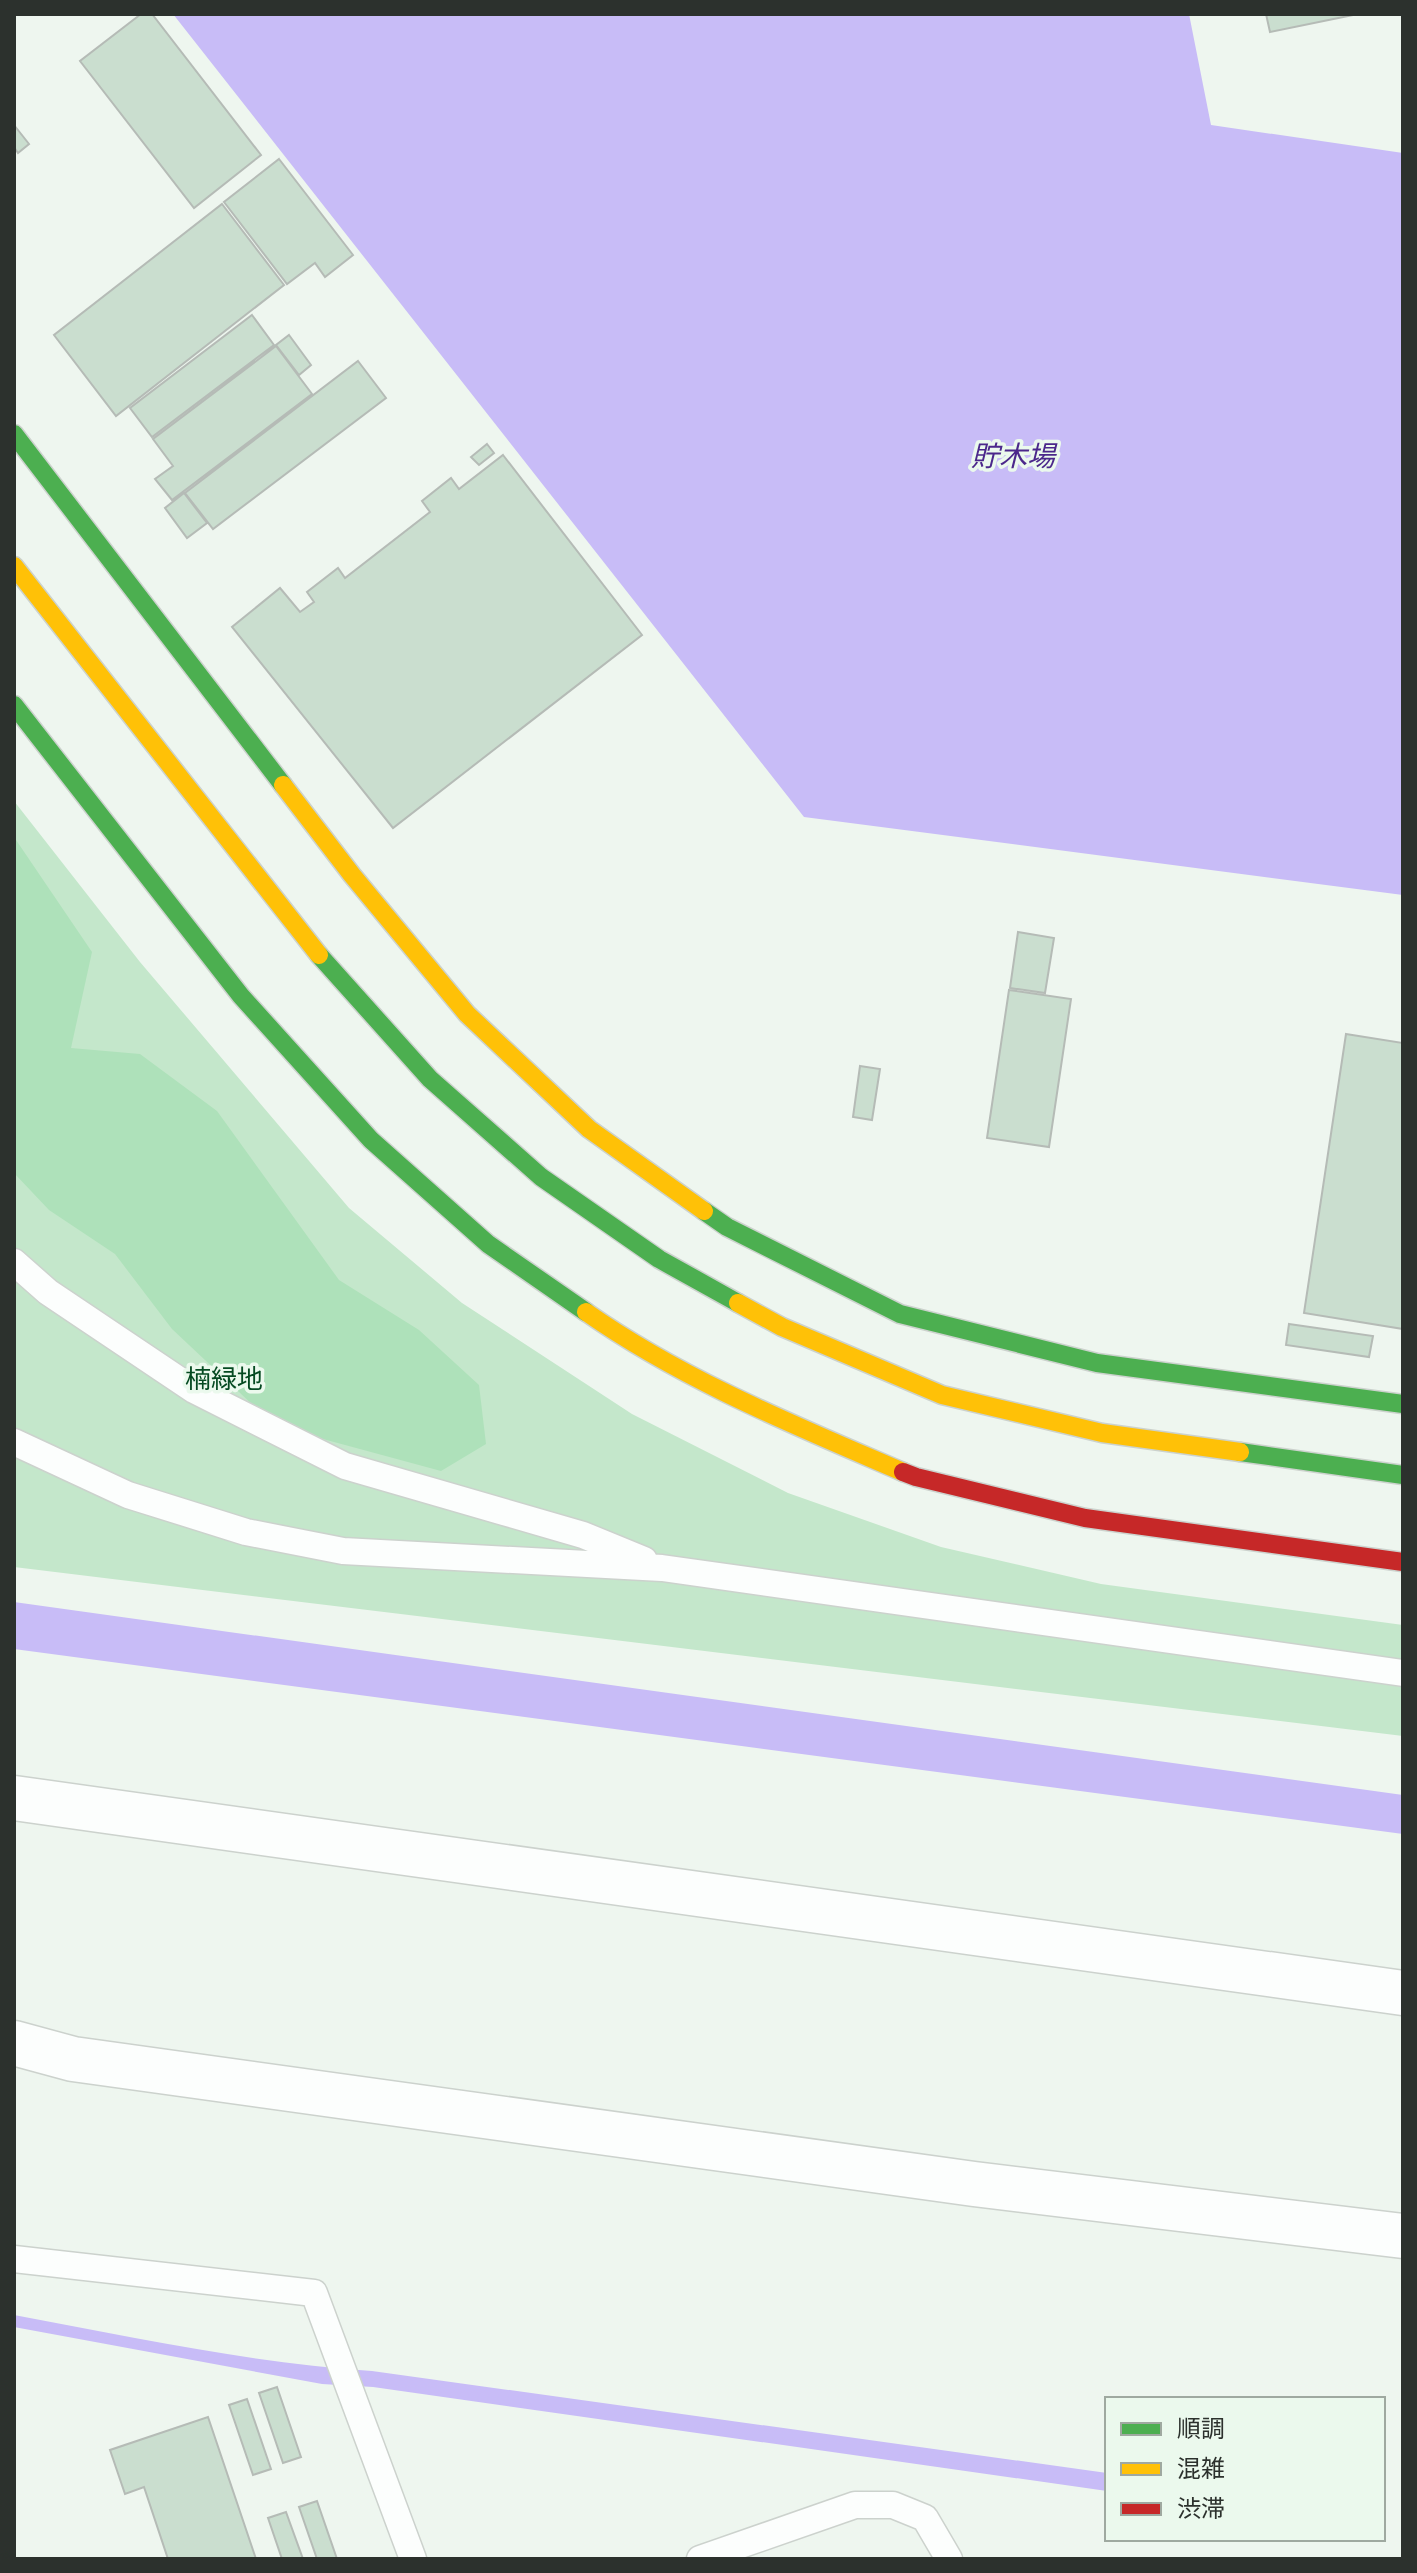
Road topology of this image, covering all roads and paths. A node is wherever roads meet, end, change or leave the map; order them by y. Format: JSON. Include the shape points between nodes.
{"nodes":[{"id":1,"x":14,"y":434,"type":"edge"},
{"id":2,"x":14,"y":566,"type":"edge"},
{"id":3,"x":14,"y":705,"type":"edge"},
{"id":4,"x":14,"y":1262,"type":"edge"},
{"id":5,"x":1403,"y":1404,"type":"edge"},
{"id":6,"x":14,"y":1442,"type":"edge"},
{"id":7,"x":1403,"y":1475,"type":"edge"},
{"id":8,"x":1403,"y":1562,"type":"edge"},
{"id":9,"x":662,"y":1568,"type":"junction"},
{"id":10,"x":1403,"y":1673,"type":"edge"},
{"id":11,"x":14,"y":1798,"type":"edge"},
{"id":12,"x":1403,"y":1993,"type":"edge"},
{"id":13,"x":14,"y":2043,"type":"edge"},
{"id":14,"x":1403,"y":2236,"type":"edge"},
{"id":15,"x":14,"y":2259,"type":"edge"},
{"id":16,"x":413,"y":2559,"type":"edge"},
{"id":17,"x":700,"y":2559,"type":"edge"},
{"id":18,"x":949,"y":2559,"type":"edge"}],
"edges":[{"from":1,"to":5,"type":"street","via":[[352,875],[467,1014],[589,1129],[727,1227],[900,1314],[1097,1363]]},
{"from":2,"to":7,"type":"street","via":[[307,942],[430,1079],[541,1177],[659,1259],[782,1327],[942,1395],[1102,1433]]},
{"from":3,"to":8,"type":"street","via":[[241,996],[371,1140],[488,1244],[614,1332],[745,1404],[916,1477],[1085,1518]]},
{"from":4,"to":9,"type":"lane","via":[[48,1292],[194,1390],[345,1466],[583,1535]]},
{"from":6,"to":9,"type":"lane","via":[[128,1495],[246,1532],[329,1548]]},
{"from":9,"to":10,"type":"lane"},
{"from":11,"to":12,"type":"street"},
{"from":13,"to":14,"type":"street","via":[[73,2059],[358,2099],[974,2184]]},
{"from":15,"to":16,"type":"lane","via":[[314,2293]]},
{"from":17,"to":18,"type":"lane","via":[[855,2505],[893,2505],[925,2518]]}]}
